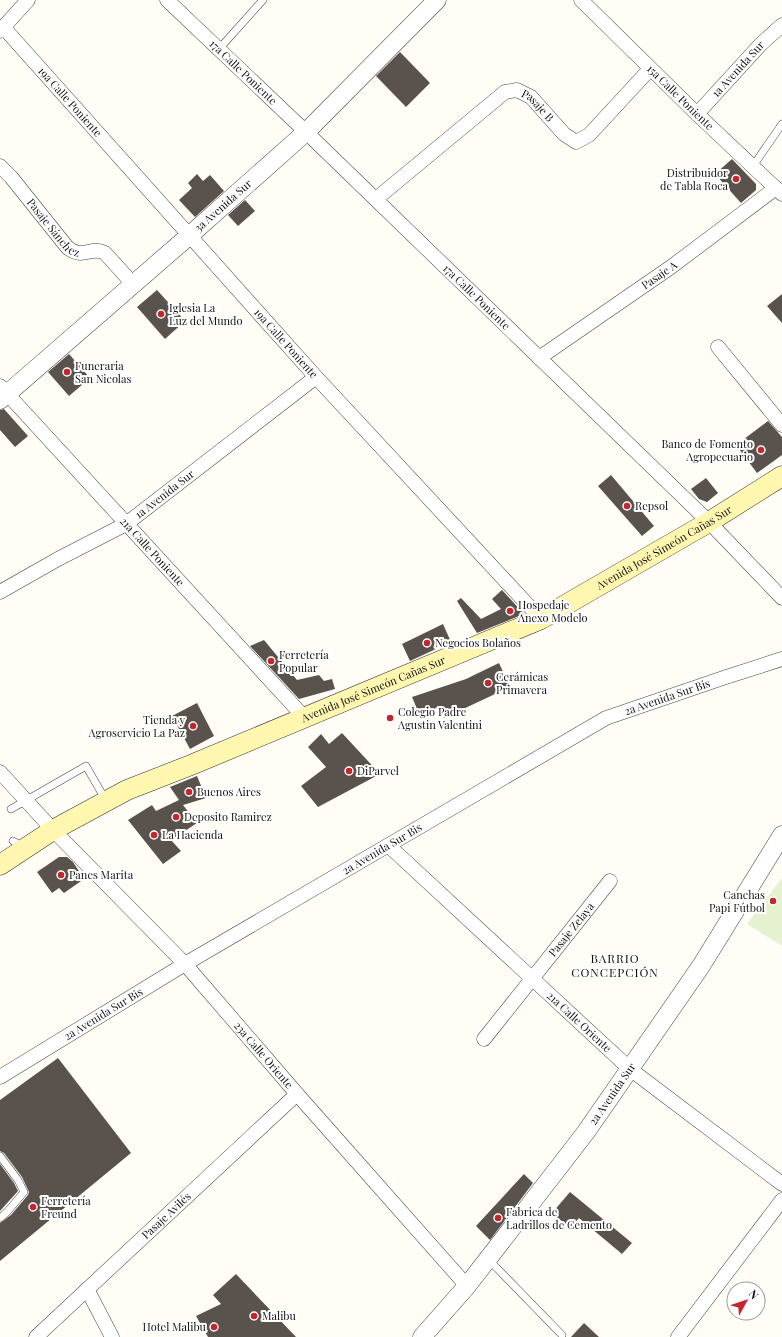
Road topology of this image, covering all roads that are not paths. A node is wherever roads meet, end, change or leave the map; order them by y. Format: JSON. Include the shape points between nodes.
{"nodes":[{"id":1,"x":28,"y":0,"type":"edge"},
{"id":2,"x":263,"y":0,"type":"edge"},
{"id":3,"x":436,"y":0,"type":"edge"},
{"id":4,"x":581,"y":0,"type":"edge"},
{"id":5,"x":171,"y":1,"type":"edge"},
{"id":6,"x":782,"y":25,"type":"edge"},
{"id":7,"x":2,"y":29,"type":"edge"},
{"id":8,"x":219,"y":49,"type":"junction"},
{"id":9,"x":650,"y":69,"type":"junction"},
{"id":10,"x":697,"y":114,"type":"junction"},
{"id":11,"x":782,"y":124,"type":"edge"},
{"id":12,"x":306,"y":132,"type":"junction"},
{"id":13,"x":0,"y":166,"type":"edge"},
{"id":14,"x":753,"y":166,"type":"junction"},
{"id":15,"x":779,"y":191,"type":"edge"},
{"id":16,"x":376,"y":199,"type":"junction"},
{"id":17,"x":190,"y":235,"type":"junction"},
{"id":18,"x":133,"y":284,"type":"junction"},
{"id":19,"x":718,"y":347,"type":"dead end"},
{"id":20,"x":539,"y":358,"type":"junction"},
{"id":21,"x":316,"y":377,"type":"junction"},
{"id":22,"x":2,"y":393,"type":"edge"},
{"id":23,"x":782,"y":425,"type":"edge"},
{"id":24,"x":782,"y":476,"type":"edge"},
{"id":25,"x":709,"y":522,"type":"junction"},
{"id":26,"x":126,"y":524,"type":"junction"},
{"id":27,"x":0,"y":592,"type":"edge"},
{"id":28,"x":782,"y":598,"type":"edge"},
{"id":29,"x":541,"y":619,"type":"junction"},
{"id":30,"x":782,"y":659,"type":"edge"},
{"id":31,"x":304,"y":717,"type":"junction"},
{"id":32,"x":0,"y":772,"type":"edge"},
{"id":33,"x":26,"y":800,"type":"junction"},
{"id":34,"x":106,"y":801,"type":"junction"},
{"id":35,"x":11,"y":809,"type":"dead end"},
{"id":36,"x":53,"y":830,"type":"junction"},
{"id":37,"x":782,"y":835,"type":"edge"},
{"id":38,"x":388,"y":846,"type":"junction"},
{"id":39,"x":0,"y":865,"type":"edge"},
{"id":40,"x":610,"y":881,"type":"dead end"},
{"id":41,"x":185,"y":964,"type":"junction"},
{"id":42,"x":532,"y":979,"type":"junction"},
{"id":43,"x":484,"y":1040,"type":"dead end"},
{"id":44,"x":630,"y":1069,"type":"junction"},
{"id":45,"x":0,"y":1077,"type":"edge"},
{"id":46,"x":297,"y":1094,"type":"junction"},
{"id":47,"x":0,"y":1156,"type":"edge"},
{"id":48,"x":782,"y":1184,"type":"edge"},
{"id":49,"x":782,"y":1200,"type":"edge"},
{"id":50,"x":0,"y":1218,"type":"edge"},
{"id":51,"x":488,"y":1259,"type":"junction"},
{"id":52,"x":467,"y":1286,"type":"junction"},
{"id":53,"x":87,"y":1289,"type":"junction"},
{"id":54,"x":562,"y":1335,"type":"dead end"},
{"id":55,"x":36,"y":1336,"type":"edge"},
{"id":56,"x":112,"y":1337,"type":"edge"},
{"id":57,"x":422,"y":1337,"type":"edge"},
{"id":58,"x":678,"y":1337,"type":"edge"}],
"edges":[{"from":1,"to":7,"type":"street"},
{"from":2,"to":8,"type":"lane"},
{"from":3,"to":12,"type":"street","name":"3a Avenida Sur"},
{"from":4,"to":9,"type":"street","name":"15a Calle Poniente"},
{"from":5,"to":8,"type":"street","name":"17a Calle Poniente"},
{"from":6,"to":10,"type":"street","name":"1a Avenida Sur","via":[[761,44]]},
{"from":7,"to":17,"type":"street","name":"19a Calle Poniente"},
{"from":8,"to":12,"type":"street","name":"17a Calle Poniente"},
{"from":9,"to":10,"type":"street","name":"15a Calle Poniente"},
{"from":9,"to":16,"type":"street","name":"Pasaje B","via":[[589,134],[576,142],[564,134],[531,97],[517,90],[505,92]]},
{"from":10,"to":14,"type":"street","name":"15a Calle Poniente"},
{"from":11,"to":14,"type":"lane"},
{"from":12,"to":16,"type":"street","name":"17a Calle Poniente"},
{"from":12,"to":17,"type":"street","name":"3a Avenida Sur"},
{"from":13,"to":18,"type":"street","name":"Pasaje Sánchez","via":[[67,247],[81,254],[100,251],[105,253]]},
{"from":14,"to":15,"type":"street","name":"15a Calle Poniente"},
{"from":15,"to":20,"type":"street","name":"Pasaje A"},
{"from":16,"to":20,"type":"street","name":"17a Calle Poniente"},
{"from":17,"to":18,"type":"street","name":"3a Avenida Sur"},
{"from":17,"to":21,"type":"street","name":"19a Calle Poniente"},
{"from":18,"to":22,"type":"street","name":"3a Avenida Sur"},
{"from":19,"to":23,"type":"street"},
{"from":20,"to":25,"type":"street","name":"17a Calle Poniente"},
{"from":21,"to":26,"type":"street","name":"1a Avenida Sur"},
{"from":21,"to":29,"type":"street","name":"19a Calle Poniente"},
{"from":22,"to":26,"type":"street","name":"21a Calle Poniente"},
{"from":24,"to":25,"type":"main road","name":"Avenida José Simeón Cañas Sur"},
{"from":25,"to":28,"type":"street","name":"17a Calle Poniente"},
{"from":25,"to":29,"type":"main road","name":"Avenida José Simeón Cañas Sur"},
{"from":26,"to":27,"type":"street","name":"1a Avenida Sur"},
{"from":26,"to":31,"type":"street","name":"21a Calle Poniente"},
{"from":29,"to":31,"type":"main road","name":"Avenida José Simeón Cañas Sur"},
{"from":30,"to":38,"type":"street","name":"2a Avenida Sur Bis","via":[[606,718]]},
{"from":31,"to":34,"type":"main road","name":"Avenida José Simeón Cañas Sur"},
{"from":32,"to":33,"type":"street","name":"23a Calle Oriente"},
{"from":33,"to":34,"type":"lane","via":[[86,766]]},
{"from":33,"to":35,"type":"lane"},
{"from":33,"to":36,"type":"street","name":"23a Calle Oriente"},
{"from":34,"to":36,"type":"main road","name":"Avenida José Simeón Cañas Sur"},
{"from":36,"to":39,"type":"main road","name":"Avenida José Simeón Cañas Sur","via":[[20,844]]},
{"from":36,"to":41,"type":"street","name":"23a Calle Oriente"},
{"from":37,"to":44,"type":"street","name":"2a Avenida Sur","via":[[701,966]]},
{"from":38,"to":41,"type":"street","name":"2a Avenida Sur Bis"},
{"from":38,"to":42,"type":"street","name":"21a Calle Oriente"},
{"from":40,"to":42,"type":"street","name":"Pasaje Zelaya"},
{"from":41,"to":45,"type":"street","name":"2a Avenida Sur Bis"},
{"from":41,"to":46,"type":"street","name":"23a Calle Oriente"},
{"from":42,"to":43,"type":"street","name":"Pasaje Zelaya"},
{"from":42,"to":44,"type":"street","name":"21a Calle Oriente"},
{"from":44,"to":48,"type":"street","name":"21a Calle Oriente"},
{"from":44,"to":51,"type":"street","name":"2a Avenida Sur","via":[[586,1132]]},
{"from":46,"to":52,"type":"street","name":"23a Calle Oriente"},
{"from":46,"to":53,"type":"street","name":"Pasaje Avilés"},
{"from":47,"to":50,"type":"lane","via":[[24,1192]]},
{"from":49,"to":58,"type":"street"},
{"from":51,"to":52,"type":"street","name":"2a Avenida Sur"},
{"from":51,"to":54,"type":"lane"},
{"from":52,"to":57,"type":"street","name":"2a Avenida Sur"},
{"from":53,"to":55,"type":"street","name":"Pasaje Avilés"},
{"from":53,"to":56,"type":"street"}]}
